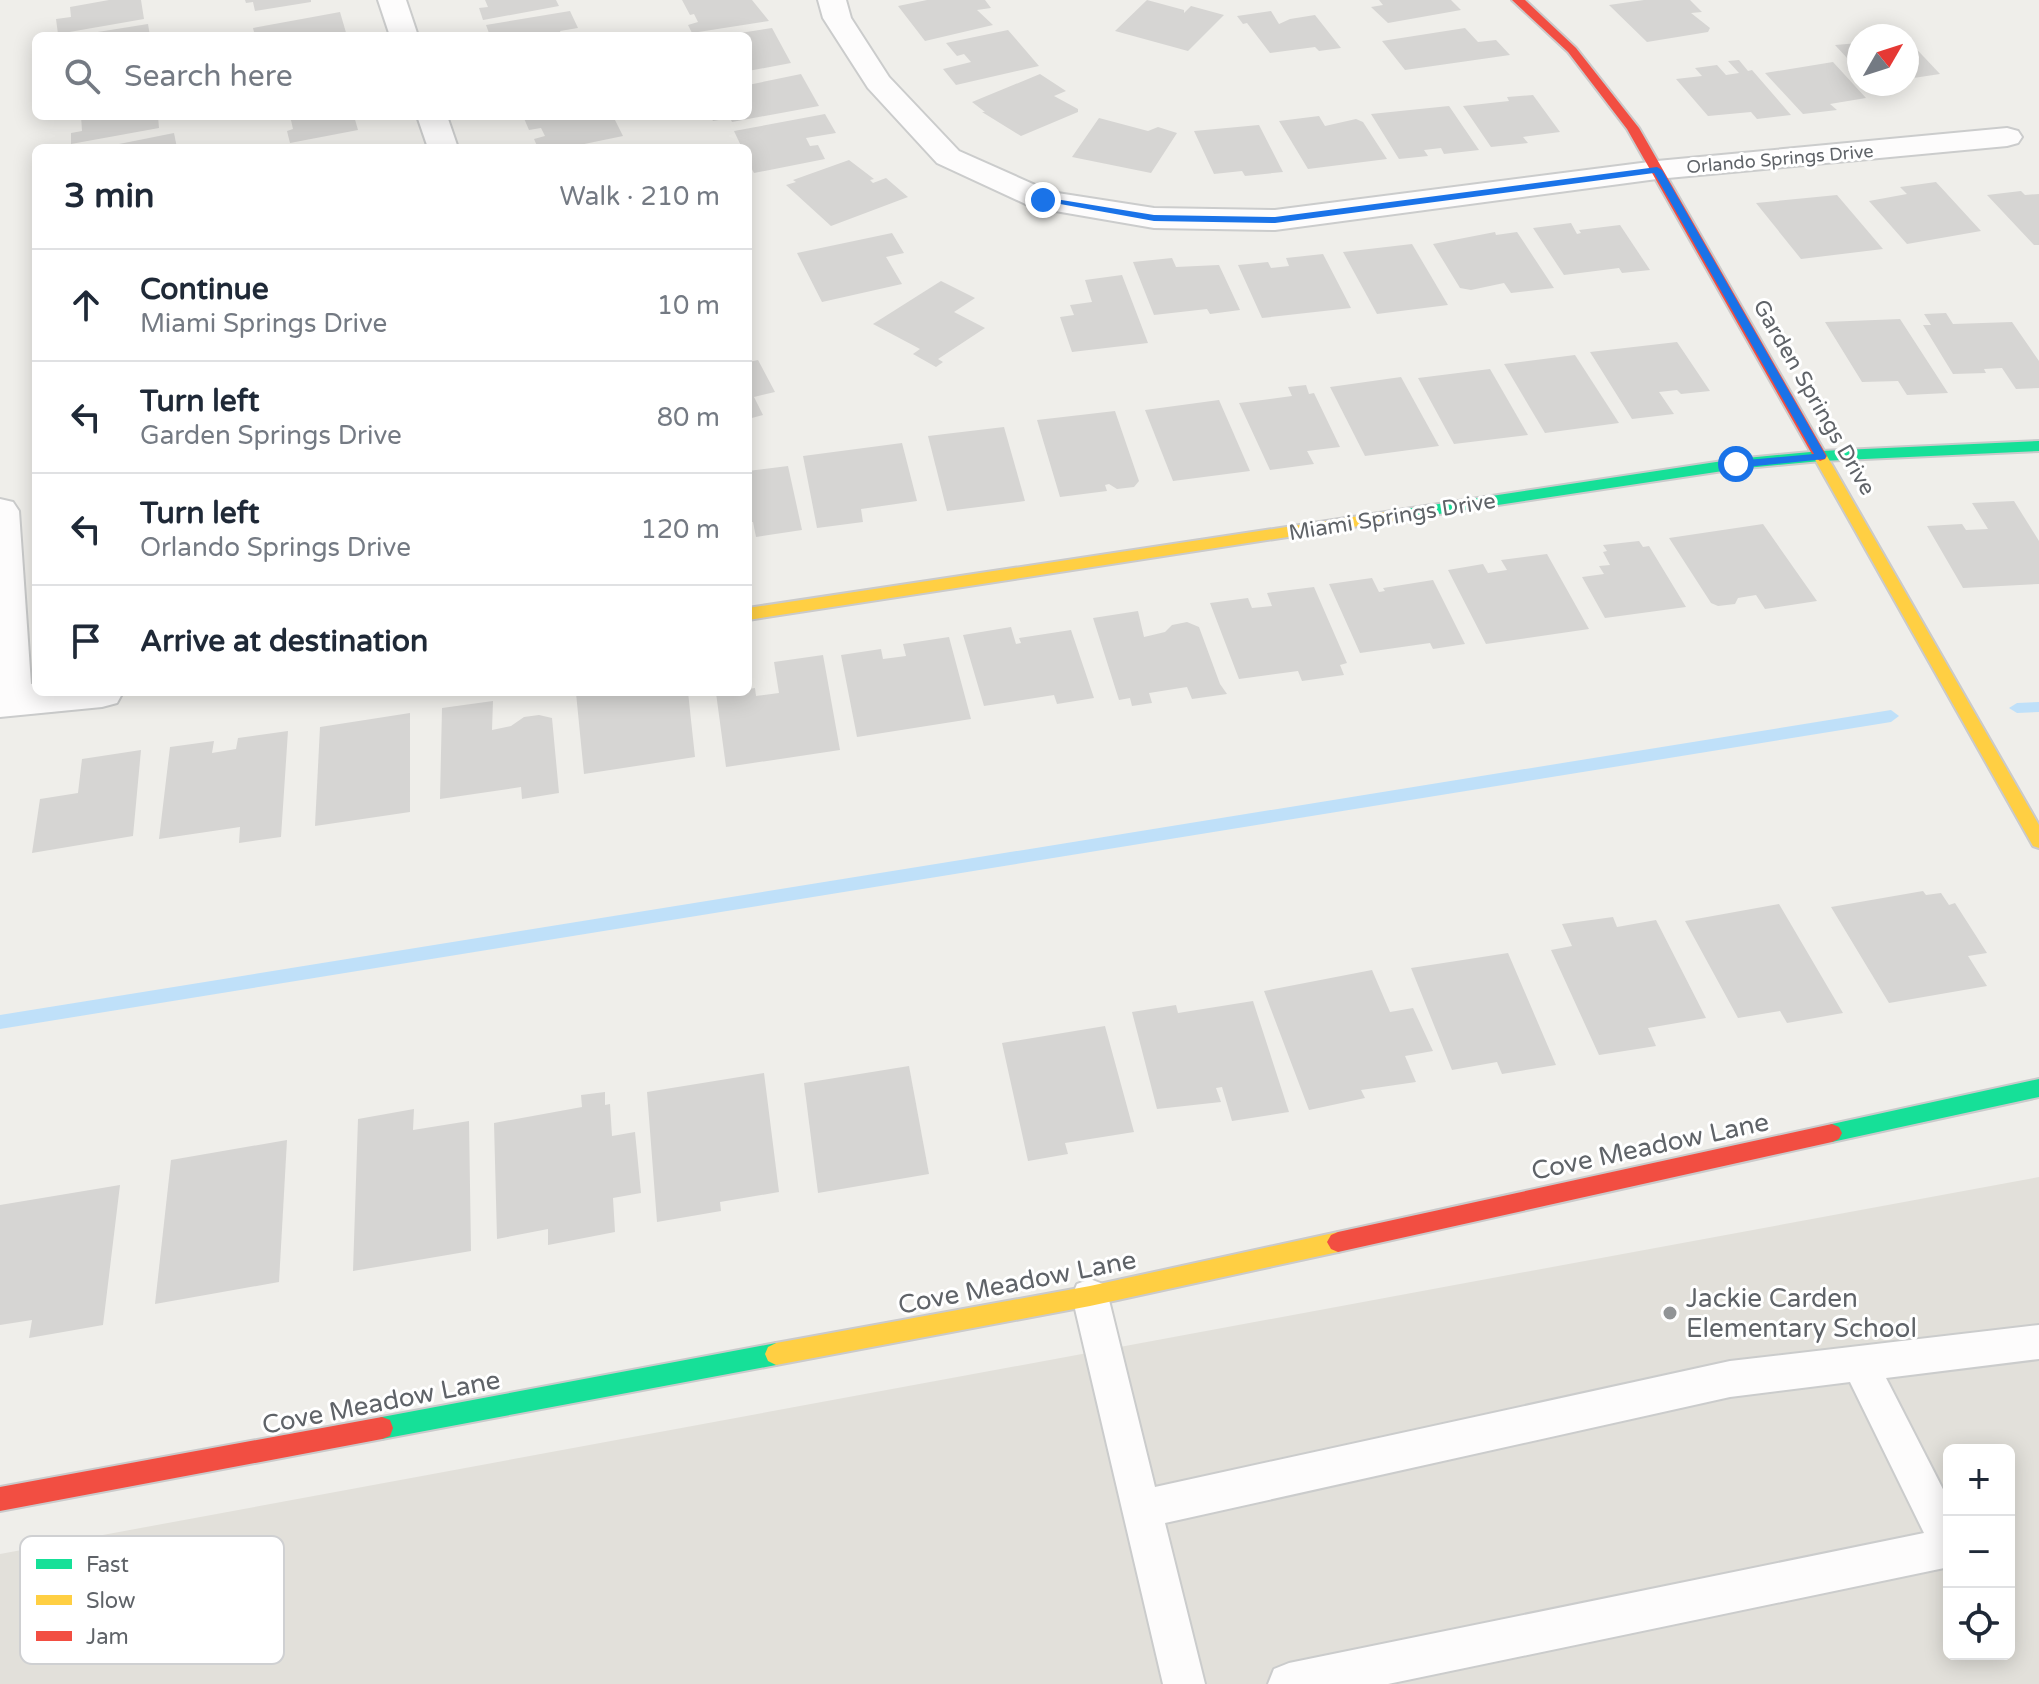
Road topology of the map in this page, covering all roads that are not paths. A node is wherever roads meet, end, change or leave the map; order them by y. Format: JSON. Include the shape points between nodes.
{"nodes":[{"id":1,"x":392,"y":0,"type":"edge"},
{"id":2,"x":832,"y":0,"type":"edge"},
{"id":3,"x":1518,"y":0,"type":"edge"},
{"id":4,"x":403,"y":32,"type":"edge"},
{"id":5,"x":433,"y":120,"type":"edge"},
{"id":6,"x":2007,"y":137,"type":"dead end"},
{"id":7,"x":442,"y":144,"type":"edge"},
{"id":8,"x":1657,"y":170,"type":"junction"},
{"id":9,"x":2039,"y":446,"type":"edge"},
{"id":10,"x":1821,"y":456,"type":"junction"},
{"id":11,"x":0,"y":511,"type":"edge"},
{"id":12,"x":752,"y":613,"type":"edge"},
{"id":13,"x":59,"y":696,"type":"edge"},
{"id":14,"x":6,"y":701,"type":"edge"},
{"id":15,"x":2039,"y":841,"type":"edge"},
{"id":16,"x":2039,"y":1088,"type":"edge"},
{"id":17,"x":1090,"y":1296,"type":"junction"},
{"id":18,"x":2039,"y":1342,"type":"edge"},
{"id":19,"x":1859,"y":1362,"type":"junction"},
{"id":20,"x":0,"y":1499,"type":"edge"},
{"id":21,"x":1142,"y":1509,"type":"junction"},
{"id":22,"x":1943,"y":1532,"type":"edge"},
{"id":23,"x":1943,"y":1545,"type":"edge"},
{"id":24,"x":1184,"y":1684,"type":"edge"},
{"id":25,"x":1289,"y":1684,"type":"edge"}],
"edges":[{"from":1,"to":4,"type":"street"},
{"from":2,"to":8,"type":"street","name":"Orlando Springs Drive","via":[[837,18],[878,82],[948,157],[1043,200],[1154,218],[1275,220]]},
{"from":3,"to":8,"type":"street","name":"Garden Springs Drive","via":[[1572,50],[1633,128]]},
{"from":5,"to":7,"type":"street"},
{"from":6,"to":8,"type":"street","name":"Orlando Springs Drive"},
{"from":8,"to":10,"type":"street","name":"Garden Springs Drive"},
{"from":9,"to":10,"type":"street","name":"Miami Springs Drive"},
{"from":10,"to":12,"type":"street","name":"Miami Springs Drive","via":[[1736,464]]},
{"from":10,"to":15,"type":"street","name":"Garden Springs Drive"},
{"from":11,"to":14,"type":"street"},
{"from":13,"to":14,"type":"street"},
{"from":16,"to":17,"type":"street","name":"Cove Meadow Lane"},
{"from":17,"to":20,"type":"street","name":"Cove Meadow Lane"},
{"from":17,"to":21,"type":"lane"},
{"from":18,"to":19,"type":"lane"},
{"from":19,"to":21,"type":"lane","via":[[1730,1379]]},
{"from":19,"to":22,"type":"lane"},
{"from":21,"to":24,"type":"lane"},
{"from":23,"to":25,"type":"lane"}]}
